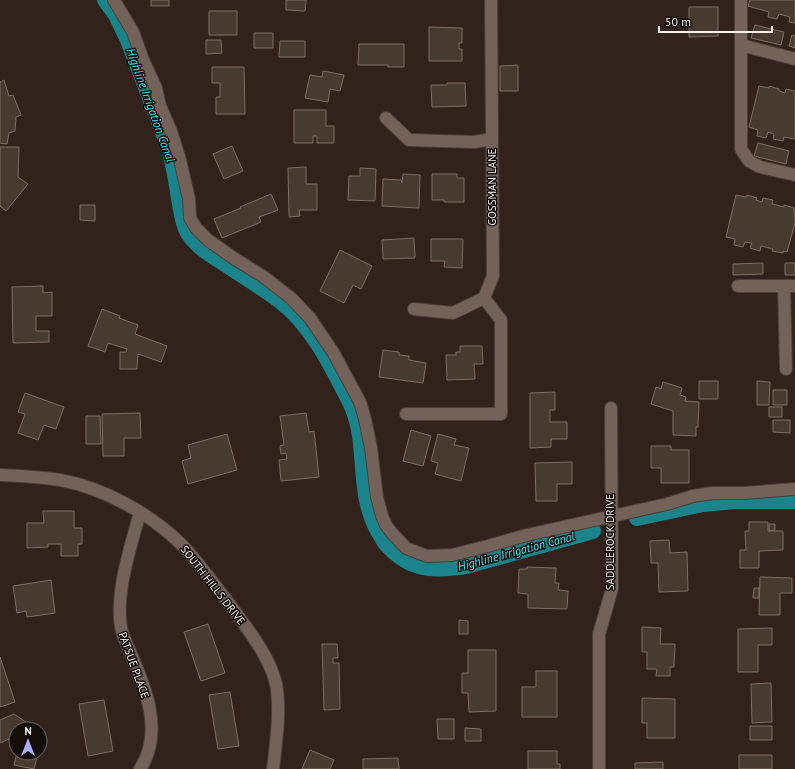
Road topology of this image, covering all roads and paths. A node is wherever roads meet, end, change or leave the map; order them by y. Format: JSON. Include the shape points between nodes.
{"nodes":[{"id":1,"x":114,"y":0,"type":"edge"},
{"id":2,"x":491,"y":0,"type":"edge"},
{"id":3,"x":741,"y":0,"type":"edge"},
{"id":4,"x":741,"y":45,"type":"junction"},
{"id":5,"x":795,"y":59,"type":"edge"},
{"id":6,"x":386,"y":118,"type":"dead end"},
{"id":7,"x":492,"y":139,"type":"junction"},
{"id":8,"x":795,"y":175,"type":"edge"},
{"id":9,"x":738,"y":286,"type":"dead end"},
{"id":10,"x":790,"y":286,"type":"edge"},
{"id":11,"x":484,"y":298,"type":"junction"},
{"id":12,"x":414,"y":309,"type":"dead end"},
{"id":13,"x":786,"y":369,"type":"dead end"},
{"id":14,"x":611,"y":408,"type":"dead end"},
{"id":15,"x":406,"y":414,"type":"dead end"},
{"id":16,"x":0,"y":476,"type":"edge"},
{"id":17,"x":795,"y":489,"type":"edge"},
{"id":18,"x":140,"y":512,"type":"junction"},
{"id":19,"x":611,"y":516,"type":"junction"},
{"id":20,"x":140,"y":769,"type":"edge"},
{"id":21,"x":274,"y":769,"type":"edge"},
{"id":22,"x":599,"y":769,"type":"edge"}],
"edges":[{"from":1,"to":19,"type":"street","via":[[133,32],[171,131],[189,199],[190,218],[208,240],[264,277],[299,306],[333,352],[362,410],[371,448],[380,509],[386,525],[399,542],[406,548],[426,556],[452,554]]},
{"from":2,"to":7,"type":"street","name":"GOSSMAN LANE"},
{"from":3,"to":4,"type":"street"},
{"from":4,"to":5,"type":"street"},
{"from":4,"to":8,"type":"street","via":[[741,149],[749,161],[760,167]]},
{"from":6,"to":7,"type":"street","via":[[409,140],[474,142]]},
{"from":7,"to":11,"type":"street","name":"GOSSMAN LANE","via":[[493,276]]},
{"from":9,"to":10,"type":"street"},
{"from":10,"to":13,"type":"street"},
{"from":11,"to":12,"type":"street","via":[[453,313]]},
{"from":11,"to":15,"type":"street","via":[[501,320],[501,414]]},
{"from":14,"to":19,"type":"street","name":"SADDLEROCK DRIVE"},
{"from":16,"to":18,"type":"street","name":"SOUTH HILLS DRIVE","via":[[62,480],[102,494]]},
{"from":17,"to":19,"type":"street","via":[[713,493]]},
{"from":18,"to":20,"type":"street","name":"PATSUE PLACE","via":[[126,567],[120,616],[120,626],[149,705],[151,737],[149,750]]},
{"from":18,"to":21,"type":"street","name":"SOUTH HILLS DRIVE","via":[[183,546],[257,642],[267,659],[277,696]]},
{"from":19,"to":22,"type":"street","name":"SADDLEROCK DRIVE","via":[[612,589],[599,634]]}]}
